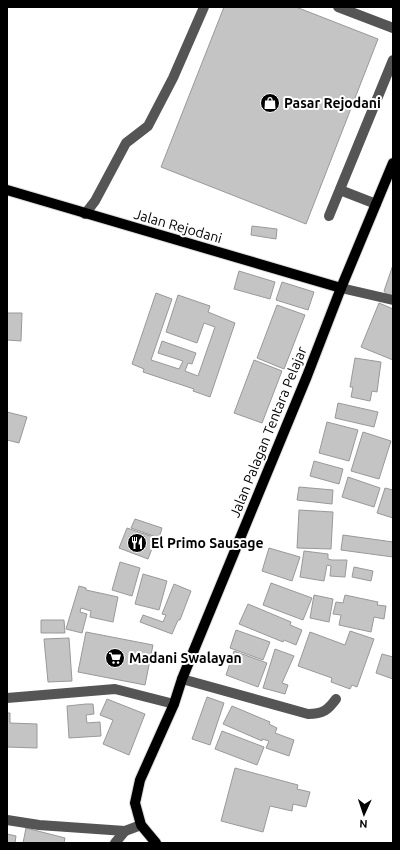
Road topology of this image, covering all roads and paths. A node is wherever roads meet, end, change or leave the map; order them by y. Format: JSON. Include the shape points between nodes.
{"nodes":[{"id":1,"x":204,"y":7,"type":"edge"},
{"id":2,"x":338,"y":7,"type":"edge"},
{"id":3,"x":393,"y":28,"type":"edge"},
{"id":4,"x":393,"y":60,"type":"edge"},
{"id":5,"x":393,"y":163,"type":"edge"},
{"id":6,"x":7,"y":190,"type":"edge"},
{"id":7,"x":340,"y":190,"type":"junction"},
{"id":8,"x":376,"y":204,"type":"junction"},
{"id":9,"x":85,"y":214,"type":"junction"},
{"id":10,"x":329,"y":216,"type":"dead end"},
{"id":11,"x":341,"y":288,"type":"junction"},
{"id":12,"x":393,"y":300,"type":"edge"},
{"id":13,"x":182,"y":679,"type":"junction"},
{"id":14,"x":7,"y":698,"type":"edge"},
{"id":15,"x":336,"y":698,"type":"dead end"},
{"id":16,"x":174,"y":704,"type":"junction"},
{"id":17,"x":7,"y":820,"type":"edge"},
{"id":18,"x":141,"y":824,"type":"junction"},
{"id":19,"x":125,"y":831,"type":"junction"},
{"id":20,"x":115,"y":843,"type":"edge"},
{"id":21,"x":156,"y":843,"type":"edge"}],
"edges":[{"from":1,"to":9,"type":"street","via":[[173,78],[148,126],[126,143],[95,201]]},
{"from":2,"to":3,"type":"street"},
{"from":4,"to":7,"type":"street"},
{"from":5,"to":8,"type":"main road","name":"Jalan Palagan Tentara Pelajar"},
{"from":6,"to":9,"type":"main road","name":"Jalan Rejodani"},
{"from":7,"to":8,"type":"street"},
{"from":7,"to":10,"type":"street"},
{"from":8,"to":11,"type":"main road","name":"Jalan Palagan Tentara Pelajar"},
{"from":9,"to":11,"type":"main road","name":"Jalan Rejodani"},
{"from":11,"to":12,"type":"street"},
{"from":11,"to":13,"type":"main road","name":"Jalan Palagan Tentara Pelajar"},
{"from":13,"to":15,"type":"street","via":[[308,714],[319,714],[328,710]]},
{"from":13,"to":16,"type":"main road","name":"Jalan Palagan Tentara Pelajar"},
{"from":14,"to":16,"type":"street","via":[[115,689]]},
{"from":16,"to":18,"type":"main road","name":"Jalan Palagan Tentara Pelajar","via":[[140,780],[135,803]]},
{"from":17,"to":19,"type":"street"},
{"from":18,"to":19,"type":"street"},
{"from":18,"to":21,"type":"main road","name":"Jalan Palagan Tentara Pelajar"},
{"from":19,"to":20,"type":"street"}]}
